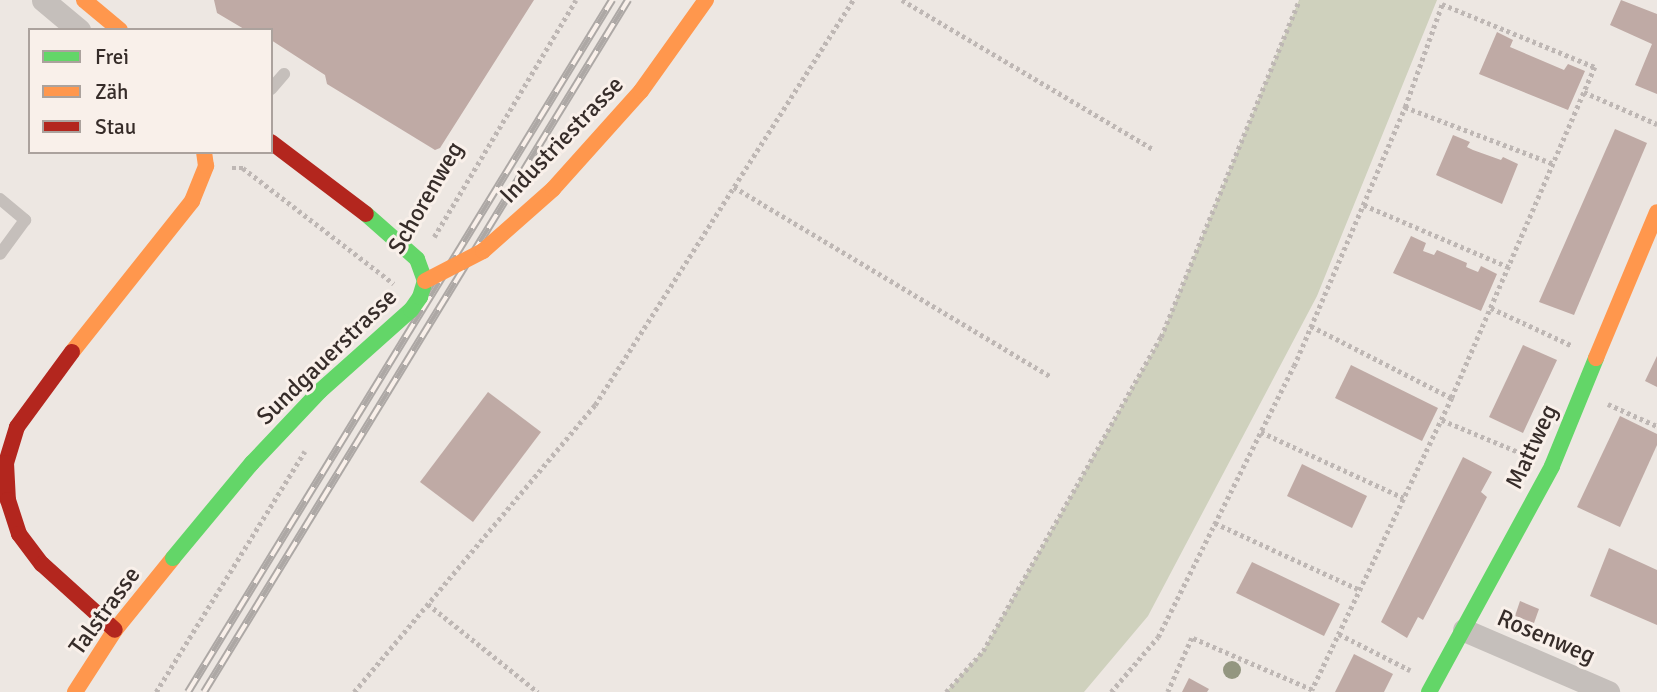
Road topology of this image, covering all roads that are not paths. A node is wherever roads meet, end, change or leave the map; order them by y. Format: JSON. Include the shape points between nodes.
{"nodes":[{"id":1,"x":43,"y":0,"type":"edge"},
{"id":2,"x":84,"y":0,"type":"edge"},
{"id":3,"x":706,"y":0,"type":"edge"},
{"id":4,"x":77,"y":28,"type":"edge"},
{"id":5,"x":118,"y":28,"type":"edge"},
{"id":6,"x":284,"y":74,"type":"dead end"},
{"id":7,"x":273,"y":87,"type":"edge"},
{"id":8,"x":273,"y":144,"type":"edge"},
{"id":9,"x":205,"y":159,"type":"edge"},
{"id":10,"x":0,"y":199,"type":"edge"},
{"id":11,"x":1657,"y":212,"type":"edge"},
{"id":12,"x":0,"y":254,"type":"edge"},
{"id":13,"x":425,"y":281,"type":"junction"},
{"id":14,"x":173,"y":558,"type":"joint"},
{"id":15,"x":115,"y":630,"type":"junction"},
{"id":16,"x":1464,"y":630,"type":"junction"},
{"id":17,"x":1432,"y":687,"type":"edge"},
{"id":18,"x":75,"y":692,"type":"edge"},
{"id":19,"x":1608,"y":692,"type":"edge"}],
"edges":[{"from":1,"to":4,"type":"street"},
{"from":2,"to":5,"type":"street"},
{"from":3,"to":13,"type":"street","name":"Industriestrasse","bridge":true,"via":[[641,91],[553,189],[483,251]]},
{"from":6,"to":7,"type":"lane"},
{"from":8,"to":13,"type":"street","name":"Sundgauerstrasse","bridge":true,"via":[[392,234],[417,259]]},
{"from":9,"to":15,"type":"street","via":[[192,201],[36,397],[17,427],[6,463],[8,500],[19,534],[42,564]]},
{"from":10,"to":12,"type":"lane","via":[[25,220]]},
{"from":11,"to":16,"type":"street","name":"Mattweg","via":[[1552,466]]},
{"from":13,"to":14,"type":"street","name":"Sundgauerstrasse","bridge":true,"via":[[411,310],[320,391]]},
{"from":14,"to":15,"type":"street","name":"Talstrasse"},
{"from":15,"to":18,"type":"street","name":"Talstrasse"},
{"from":16,"to":17,"type":"street","name":"Mattweg"},
{"from":16,"to":19,"type":"street","name":"Rosenweg"}]}
